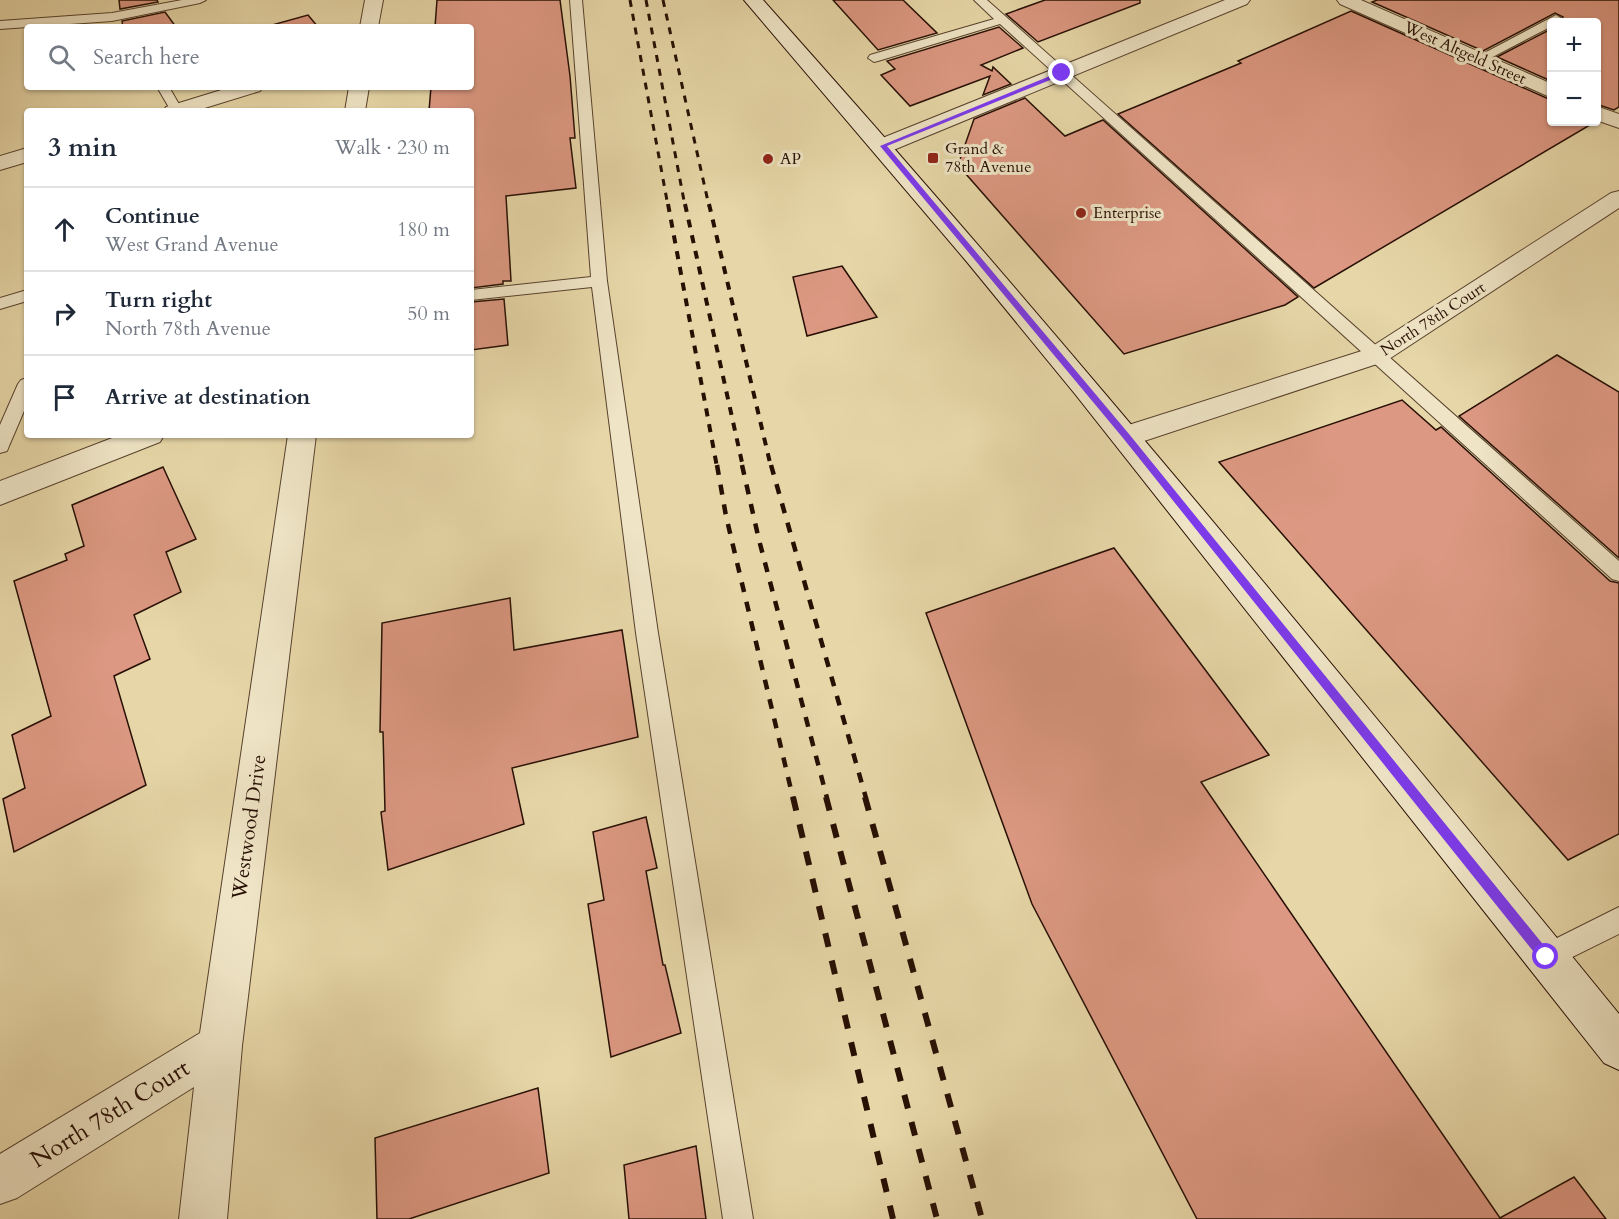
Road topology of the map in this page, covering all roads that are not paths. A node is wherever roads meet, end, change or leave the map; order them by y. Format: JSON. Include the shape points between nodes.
{"nodes":[{"id":1,"x":200,"y":0,"type":"edge"},
{"id":2,"x":374,"y":0,"type":"edge"},
{"id":3,"x":576,"y":0,"type":"edge"},
{"id":4,"x":753,"y":0,"type":"edge"},
{"id":5,"x":980,"y":0,"type":"edge"},
{"id":6,"x":1241,"y":0,"type":"edge"},
{"id":7,"x":1346,"y":0,"type":"edge"},
{"id":8,"x":120,"y":15,"type":"junction"},
{"id":9,"x":1002,"y":20,"type":"junction"},
{"id":10,"x":126,"y":24,"type":"edge"},
{"id":11,"x":370,"y":24,"type":"edge"},
{"id":12,"x":1547,"y":24,"type":"edge"},
{"id":13,"x":0,"y":26,"type":"edge"},
{"id":14,"x":874,"y":58,"type":"dead end"},
{"id":15,"x":1479,"y":59,"type":"junction"},
{"id":16,"x":1062,"y":73,"type":"junction"},
{"id":17,"x":165,"y":90,"type":"edge"},
{"id":18,"x":243,"y":90,"type":"edge"},
{"id":19,"x":358,"y":90,"type":"edge"},
{"id":20,"x":1547,"y":90,"type":"edge"},
{"id":21,"x":174,"y":108,"type":"edge"},
{"id":22,"x":182,"y":108,"type":"edge"},
{"id":23,"x":356,"y":108,"type":"edge"},
{"id":24,"x":1601,"y":114,"type":"edge"},
{"id":25,"x":1619,"y":122,"type":"edge"},
{"id":26,"x":883,"y":146,"type":"junction"},
{"id":27,"x":24,"y":156,"type":"edge"},
{"id":28,"x":0,"y":163,"type":"edge"},
{"id":29,"x":1619,"y":198,"type":"edge"},
{"id":30,"x":599,"y":281,"type":"junction"},
{"id":31,"x":474,"y":295,"type":"edge"},
{"id":32,"x":24,"y":296,"type":"edge"},
{"id":33,"x":0,"y":304,"type":"edge"},
{"id":34,"x":1377,"y":356,"type":"junction"},
{"id":35,"x":24,"y":391,"type":"edge"},
{"id":36,"x":1126,"y":436,"type":"junction"},
{"id":37,"x":142,"y":438,"type":"edge"},
{"id":38,"x":302,"y":438,"type":"edge"},
{"id":39,"x":0,"y":446,"type":"edge"},
{"id":40,"x":0,"y":493,"type":"edge"},
{"id":41,"x":1619,"y":573,"type":"edge"},
{"id":42,"x":1619,"y":920,"type":"edge"},
{"id":43,"x":1546,"y":957,"type":"junction"},
{"id":44,"x":220,"y":1046,"type":"junction"},
{"id":45,"x":1619,"y":1048,"type":"edge"},
{"id":46,"x":0,"y":1181,"type":"edge"},
{"id":47,"x":203,"y":1219,"type":"edge"},
{"id":48,"x":738,"y":1219,"type":"edge"}],
"edges":[{"from":1,"to":8,"type":"lane"},
{"from":2,"to":11,"type":"street"},
{"from":3,"to":30,"type":"lane"},
{"from":4,"to":26,"type":"street"},
{"from":5,"to":9,"type":"lane"},
{"from":6,"to":16,"type":"street"},
{"from":7,"to":15,"type":"street","name":"West Altgeld Street"},
{"from":8,"to":10,"type":"lane"},
{"from":8,"to":13,"type":"lane"},
{"from":9,"to":14,"type":"lane"},
{"from":9,"to":16,"type":"lane"},
{"from":12,"to":15,"type":"lane"},
{"from":15,"to":20,"type":"street","name":"West Altgeld Street"},
{"from":16,"to":26,"type":"street"},
{"from":16,"to":34,"type":"lane"},
{"from":17,"to":21,"type":"lane"},
{"from":18,"to":22,"type":"street"},
{"from":19,"to":23,"type":"street"},
{"from":24,"to":25,"type":"street"},
{"from":26,"to":36,"type":"street"},
{"from":27,"to":28,"type":"street"},
{"from":29,"to":34,"type":"street","name":"North 78th Court"},
{"from":30,"to":31,"type":"lane"},
{"from":30,"to":48,"type":"lane","via":[[647,633]]},
{"from":32,"to":33,"type":"lane"},
{"from":34,"to":36,"type":"street","name":"North 78th Court"},
{"from":34,"to":41,"type":"lane"},
{"from":35,"to":39,"type":"lane"},
{"from":36,"to":43,"type":"street"},
{"from":37,"to":40,"type":"street"},
{"from":38,"to":44,"type":"street","name":"Westwood Drive"},
{"from":42,"to":43,"type":"lane"},
{"from":43,"to":45,"type":"street"},
{"from":44,"to":46,"type":"street","name":"North 78th Court"},
{"from":44,"to":47,"type":"street","name":"Westwood Drive"}]}
